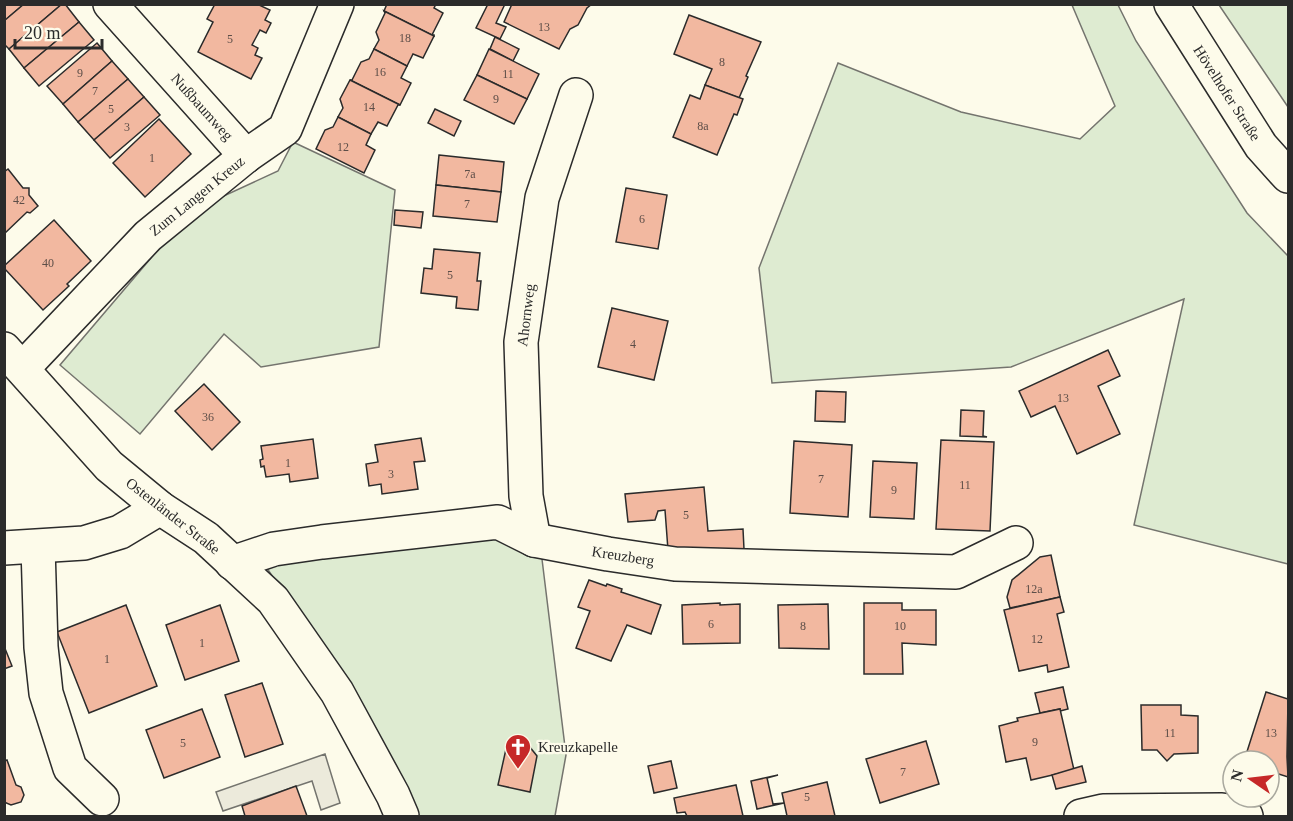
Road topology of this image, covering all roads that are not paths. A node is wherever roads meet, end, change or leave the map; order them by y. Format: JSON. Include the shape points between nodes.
{"nodes":[{"id":1,"x":110,"y":4,"type":"edge"},
{"id":2,"x":337,"y":4,"type":"edge"},
{"id":3,"x":1171,"y":4,"type":"edge"},
{"id":4,"x":576,"y":94,"type":"dead end"},
{"id":5,"x":246,"y":156,"type":"junction"},
{"id":6,"x":1288,"y":176,"type":"edge"},
{"id":7,"x":14,"y":358,"type":"edge"},
{"id":8,"x":160,"y":508,"type":"junction"},
{"id":9,"x":534,"y":540,"type":"junction"},
{"id":10,"x":1016,"y":543,"type":"dead end"},
{"id":11,"x":39,"y":547,"type":"junction"},
{"id":12,"x":4,"y":548,"type":"edge"},
{"id":13,"x":232,"y":563,"type":"junction"},
{"id":14,"x":102,"y":799,"type":"dead end"},
{"id":15,"x":402,"y":816,"type":"edge"},
{"id":16,"x":1081,"y":816,"type":"edge"},
{"id":17,"x":1246,"y":816,"type":"edge"}],
"edges":[{"from":1,"to":5,"type":"street","name":"Nußbaumweg"},
{"from":2,"to":5,"type":"street","name":"Zum Langen Kreuz","via":[[285,129]]},
{"from":3,"to":6,"type":"street","name":"Hövelhofer Straße","via":[[1261,146]]},
{"from":4,"to":9,"type":"street","name":"Ahornweg","via":[[542,198],[521,342],[526,496]]},
{"from":5,"to":7,"type":"street","name":"Zum Langen Kreuz","via":[[148,236]]},
{"from":7,"to":8,"type":"street","name":"Ostenländer Straße","via":[[109,466]]},
{"from":8,"to":11,"type":"street","via":[[102,538]]},
{"from":8,"to":13,"type":"street","name":"Ostenländer Straße","via":[[206,538]]},
{"from":9,"to":10,"type":"street","name":"Kreuzberg","via":[[675,564],[956,572]]},
{"from":9,"to":13,"type":"street","name":"Kreuzberg","via":[[498,522],[274,549]]},
{"from":11,"to":12,"type":"street"},
{"from":11,"to":14,"type":"street","via":[[46,693],[70,768]]},
{"from":13,"to":15,"type":"street","name":"Ostenländer Straße","via":[[273,600],[337,692]]},
{"from":16,"to":17,"type":"street","via":[[1103,811],[1222,810]]}]}
